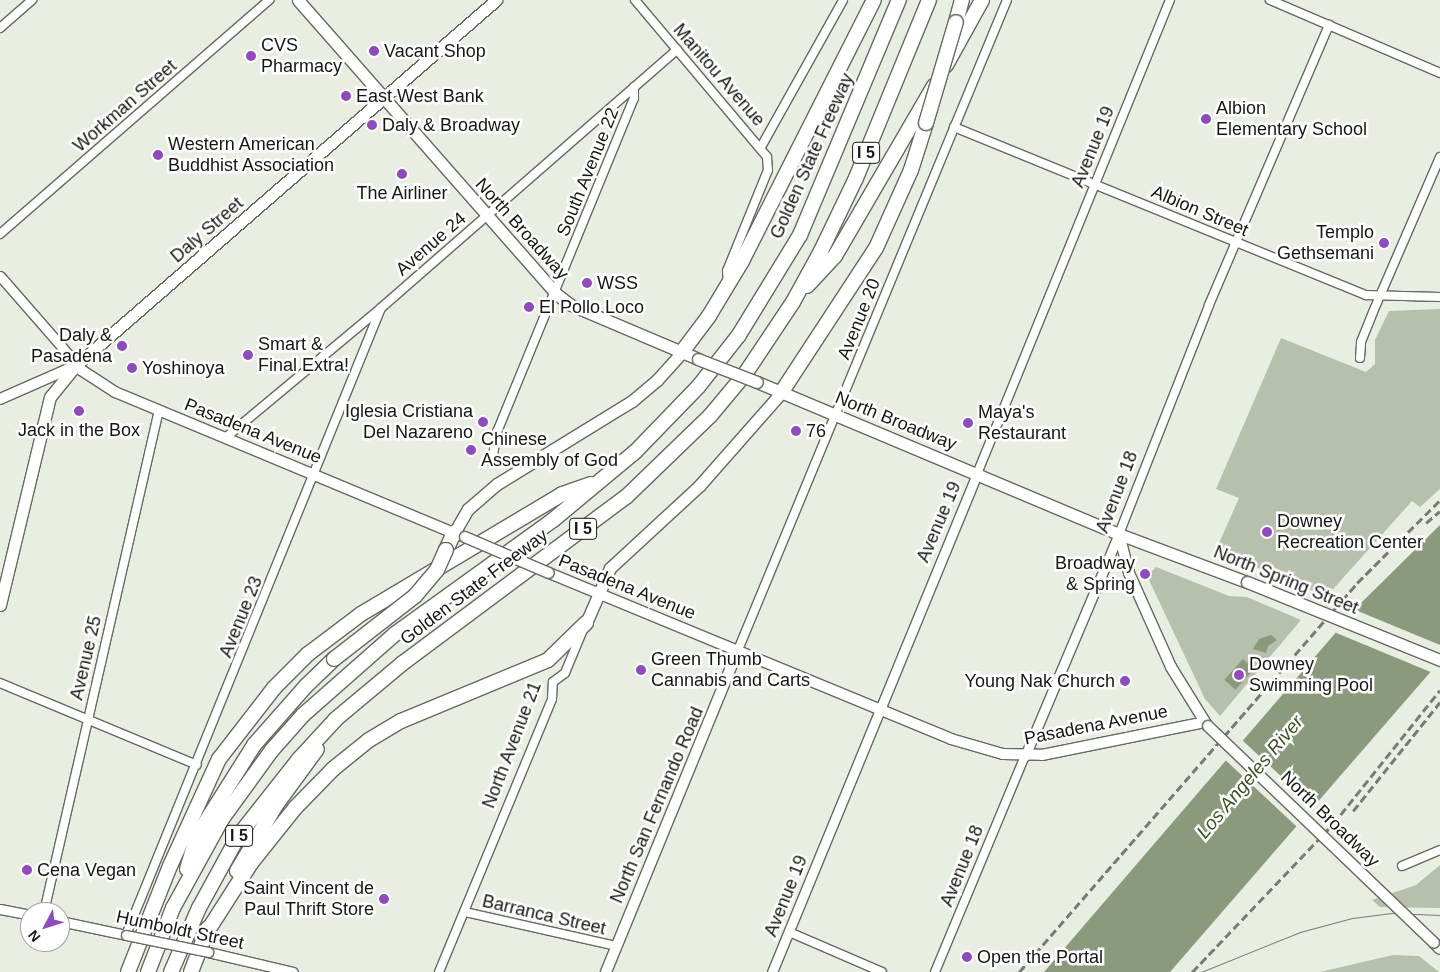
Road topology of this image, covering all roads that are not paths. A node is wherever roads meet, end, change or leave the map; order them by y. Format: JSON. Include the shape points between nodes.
{"nodes":[{"id":1,"x":32,"y":0,"type":"edge"},
{"id":2,"x":269,"y":0,"type":"edge"},
{"id":3,"x":298,"y":0,"type":"edge"},
{"id":4,"x":496,"y":0,"type":"edge"},
{"id":5,"x":635,"y":0,"type":"edge"},
{"id":6,"x":843,"y":0,"type":"edge"},
{"id":7,"x":874,"y":0,"type":"edge"},
{"id":8,"x":899,"y":0,"type":"edge"},
{"id":9,"x":929,"y":0,"type":"edge"},
{"id":10,"x":962,"y":0,"type":"edge"},
{"id":11,"x":982,"y":0,"type":"edge"},
{"id":12,"x":1007,"y":0,"type":"edge"},
{"id":13,"x":1170,"y":0,"type":"edge"},
{"id":14,"x":1270,"y":0,"type":"edge"},
{"id":15,"x":1329,"y":25,"type":"junction"},
{"id":16,"x":0,"y":28,"type":"edge"},
{"id":17,"x":677,"y":50,"type":"junction"},
{"id":18,"x":1440,"y":73,"type":"edge"},
{"id":19,"x":634,"y":87,"type":"junction"},
{"id":20,"x":383,"y":98,"type":"junction"},
{"id":21,"x":954,"y":127,"type":"junction"},
{"id":22,"x":761,"y":147,"type":"junction"},
{"id":23,"x":1440,"y":158,"type":"edge"},
{"id":24,"x":1095,"y":184,"type":"junction"},
{"id":25,"x":486,"y":216,"type":"junction"},
{"id":26,"x":0,"y":234,"type":"edge"},
{"id":27,"x":1237,"y":243,"type":"junction"},
{"id":28,"x":0,"y":276,"type":"edge"},
{"id":29,"x":728,"y":284,"type":"junction"},
{"id":30,"x":555,"y":293,"type":"junction"},
{"id":31,"x":1380,"y":296,"type":"junction"},
{"id":32,"x":1440,"y":297,"type":"edge"},
{"id":33,"x":793,"y":302,"type":"junction"},
{"id":34,"x":381,"y":308,"type":"junction"},
{"id":35,"x":682,"y":352,"type":"junction"},
{"id":36,"x":1360,"y":358,"type":"dead end"},
{"id":37,"x":75,"y":366,"type":"junction"},
{"id":38,"x":781,"y":393,"type":"junction"},
{"id":39,"x":0,"y":399,"type":"edge"},
{"id":40,"x":159,"y":410,"type":"junction"},
{"id":41,"x":836,"y":415,"type":"junction"},
{"id":42,"x":226,"y":438,"type":"junction"},
{"id":43,"x":492,"y":462,"type":"dead end"},
{"id":44,"x":314,"y":474,"type":"junction"},
{"id":45,"x":977,"y":474,"type":"junction"},
{"id":46,"x":601,"y":481,"type":"junction"},
{"id":47,"x":1119,"y":534,"type":"junction"},
{"id":48,"x":459,"y":535,"type":"junction"},
{"id":49,"x":597,"y":593,"type":"junction"},
{"id":50,"x":0,"y":605,"type":"edge"},
{"id":51,"x":586,"y":623,"type":"junction"},
{"id":52,"x":738,"y":650,"type":"junction"},
{"id":53,"x":1440,"y":660,"type":"edge"},
{"id":54,"x":0,"y":683,"type":"edge"},
{"id":55,"x":880,"y":709,"type":"junction"},
{"id":56,"x":87,"y":719,"type":"junction"},
{"id":57,"x":336,"y":719,"type":"junction"},
{"id":58,"x":1206,"y":724,"type":"junction"},
{"id":59,"x":1025,"y":756,"type":"junction"},
{"id":60,"x":197,"y":766,"type":"junction"},
{"id":61,"x":1440,"y":850,"type":"edge"},
{"id":62,"x":1402,"y":866,"type":"dead end"},
{"id":63,"x":46,"y":902,"type":"edge"},
{"id":64,"x":174,"y":908,"type":"junction"},
{"id":65,"x":0,"y":909,"type":"edge"},
{"id":66,"x":465,"y":912,"type":"junction"},
{"id":67,"x":20,"y":913,"type":"edge"},
{"id":68,"x":70,"y":923,"type":"edge"},
{"id":69,"x":789,"y":932,"type":"junction"},
{"id":70,"x":126,"y":935,"type":"junction"},
{"id":71,"x":205,"y":935,"type":"junction"},
{"id":72,"x":616,"y":946,"type":"junction"},
{"id":73,"x":1440,"y":949,"type":"edge"},
{"id":74,"x":128,"y":972,"type":"edge"},
{"id":75,"x":148,"y":972,"type":"edge"},
{"id":76,"x":171,"y":972,"type":"edge"},
{"id":77,"x":191,"y":972,"type":"edge"},
{"id":78,"x":293,"y":972,"type":"edge"},
{"id":79,"x":439,"y":972,"type":"edge"},
{"id":80,"x":606,"y":972,"type":"edge"},
{"id":81,"x":772,"y":972,"type":"edge"},
{"id":82,"x":882,"y":972,"type":"edge"},
{"id":83,"x":935,"y":972,"type":"edge"}],
"edges":[{"from":1,"to":16,"type":"street"},
{"from":2,"to":26,"type":"street","name":"Workman Street"},
{"from":3,"to":20,"type":"main road","name":"North Broadway"},
{"from":4,"to":20,"type":"main road","name":"Daly Street"},
{"from":5,"to":17,"type":"street","name":"Manitou Avenue"},
{"from":6,"to":22,"type":"street"},
{"from":7,"to":29,"type":"highway"},
{"from":8,"to":46,"type":"highway","name":"Golden State Freeway","number":"I 5","via":[[819,194],[767,294],[698,387],[636,452]]},
{"from":9,"to":33,"type":"highway","name":"Golden State Freeway","number":"I 5","via":[[856,178]]},
{"from":10,"to":38,"type":"highway","bridge":true,"via":[[911,170],[876,248]]},
{"from":11,"to":33,"type":"highway","via":[[836,256]]},
{"from":12,"to":21,"type":"street","name":"Avenue 20"},
{"from":13,"to":24,"type":"street","name":"Avenue 19"},
{"from":14,"to":15,"type":"street"},
{"from":15,"to":18,"type":"street"},
{"from":15,"to":27,"type":"street","name":"Avenue 18"},
{"from":17,"to":19,"type":"street","name":"Avenue 24"},
{"from":17,"to":22,"type":"street","name":"Manitou Avenue"},
{"from":19,"to":25,"type":"street","name":"Avenue 24"},
{"from":19,"to":30,"type":"street","name":"South Avenue 22","via":[[634,98]]},
{"from":20,"to":25,"type":"main road","name":"North Broadway"},
{"from":20,"to":37,"type":"main road","name":"Daly Street"},
{"from":21,"to":24,"type":"street","name":"Albion Street"},
{"from":21,"to":41,"type":"street","name":"Avenue 20"},
{"from":22,"to":29,"type":"street","via":[[768,157],[768,170],[727,270]]},
{"from":23,"to":31,"type":"street"},
{"from":24,"to":27,"type":"street","name":"Albion Street"},
{"from":24,"to":45,"type":"street","name":"Avenue 19"},
{"from":25,"to":30,"type":"main road","name":"North Broadway"},
{"from":25,"to":34,"type":"street","name":"Avenue 24"},
{"from":27,"to":31,"type":"street","name":"Albion Street","via":[[1366,295]]},
{"from":27,"to":47,"type":"street","name":"Avenue 18","via":[[1172,396]]},
{"from":28,"to":37,"type":"street"},
{"from":29,"to":35,"type":"highway"},
{"from":30,"to":35,"type":"main road","name":"North Broadway","via":[[571,305]]},
{"from":30,"to":43,"type":"street","name":"South Avenue 22","via":[[496,432]]},
{"from":31,"to":32,"type":"street","name":"Albion Street"},
{"from":31,"to":36,"type":"street","via":[[1361,342]]},
{"from":33,"to":57,"type":"highway","name":"Golden State Freeway","number":"I 5","via":[[745,374],[710,416],[626,497],[403,663]]},
{"from":34,"to":42,"type":"street","name":"Avenue 24"},
{"from":34,"to":44,"type":"street","name":"Avenue 23"},
{"from":35,"to":38,"type":"main road","name":"North Broadway","bridge":true},
{"from":35,"to":48,"type":"main road","via":[[632,401],[497,484],[468,509]]},
{"from":37,"to":39,"type":"main road"},
{"from":37,"to":40,"type":"main road","name":"Pasadena Avenue","via":[[100,384]]},
{"from":37,"to":50,"type":"main road","name":"Daly Street","via":[[50,397]]},
{"from":38,"to":41,"type":"main road","name":"North Broadway"},
{"from":38,"to":49,"type":"main road","name":"North Avenue 21","via":[[699,486],[627,549],[610,568]]},
{"from":40,"to":42,"type":"main road","name":"Pasadena Avenue"},
{"from":40,"to":56,"type":"street","name":"Avenue 25"},
{"from":41,"to":45,"type":"main road","name":"North Broadway"},
{"from":41,"to":52,"type":"street","name":"Avenue 20"},
{"from":42,"to":44,"type":"main road","name":"Pasadena Avenue"},
{"from":44,"to":48,"type":"main road","name":"Pasadena Avenue"},
{"from":44,"to":60,"type":"street","name":"Avenue 23"},
{"from":45,"to":47,"type":"main road","name":"North Broadway"},
{"from":45,"to":55,"type":"street","name":"Avenue 19"},
{"from":46,"to":64,"type":"highway","name":"Golden State Freeway","number":"I 5","via":[[553,520],[394,634],[303,715],[272,750],[227,812]]},
{"from":46,"to":74,"type":"highway","via":[[562,494],[361,614],[308,654],[274,688],[219,759],[170,866]]},
{"from":47,"to":53,"type":"main road","name":"North Spring Street","bridge":true},
{"from":47,"to":58,"type":"main road","name":"North Broadway","via":[[1129,574],[1171,667]]},
{"from":47,"to":59,"type":"street","name":"Avenue 18"},
{"from":48,"to":49,"type":"main road","name":"Pasadena Avenue","bridge":true},
{"from":48,"to":64,"type":"highway","bridge":true,"via":[[446,550],[437,570],[415,596],[334,660],[275,720],[224,790],[198,834]]},
{"from":49,"to":51,"type":"main road","name":"North Avenue 21"},
{"from":49,"to":52,"type":"main road","name":"Pasadena Avenue"},
{"from":51,"to":66,"type":"street","name":"North Avenue 21","via":[[565,673],[553,682],[552,699]]},
{"from":51,"to":71,"type":"highway","via":[[548,660],[401,721],[369,740],[333,769],[295,808],[251,863]]},
{"from":52,"to":55,"type":"main road","name":"Pasadena Avenue"},
{"from":52,"to":72,"type":"main road","name":"North San Fernando Road"},
{"from":54,"to":56,"type":"street"},
{"from":55,"to":59,"type":"main road","name":"Pasadena Avenue","via":[[973,747]]},
{"from":55,"to":69,"type":"street","name":"Avenue 19"},
{"from":56,"to":60,"type":"street"},
{"from":56,"to":63,"type":"street","name":"Avenue 25"},
{"from":57,"to":71,"type":"highway","via":[[251,846]]},
{"from":57,"to":76,"type":"highway","name":"Golden State Freeway","number":"I 5","via":[[299,759],[239,835],[199,908]]},
{"from":58,"to":59,"type":"main road","name":"Pasadena Avenue"},
{"from":58,"to":73,"type":"main road","name":"North Broadway","bridge":true},
{"from":59,"to":83,"type":"street","name":"Avenue 18"},
{"from":60,"to":70,"type":"street","name":"Avenue 23"},
{"from":61,"to":62,"type":"street"},
{"from":64,"to":75,"type":"highway","name":"Golden State Freeway","number":"I 5"},
{"from":65,"to":67,"type":"street"},
{"from":66,"to":72,"type":"street","name":"Barranca Street"},
{"from":66,"to":79,"type":"street","name":"North Avenue 21"},
{"from":68,"to":70,"type":"street","name":"Humboldt Street"},
{"from":69,"to":81,"type":"street","name":"Avenue 19"},
{"from":69,"to":82,"type":"street"},
{"from":70,"to":78,"type":"street","name":"Humboldt Street","bridge":true},
{"from":71,"to":77,"type":"highway"},
{"from":72,"to":80,"type":"main road","name":"North San Fernando Road"}]}
